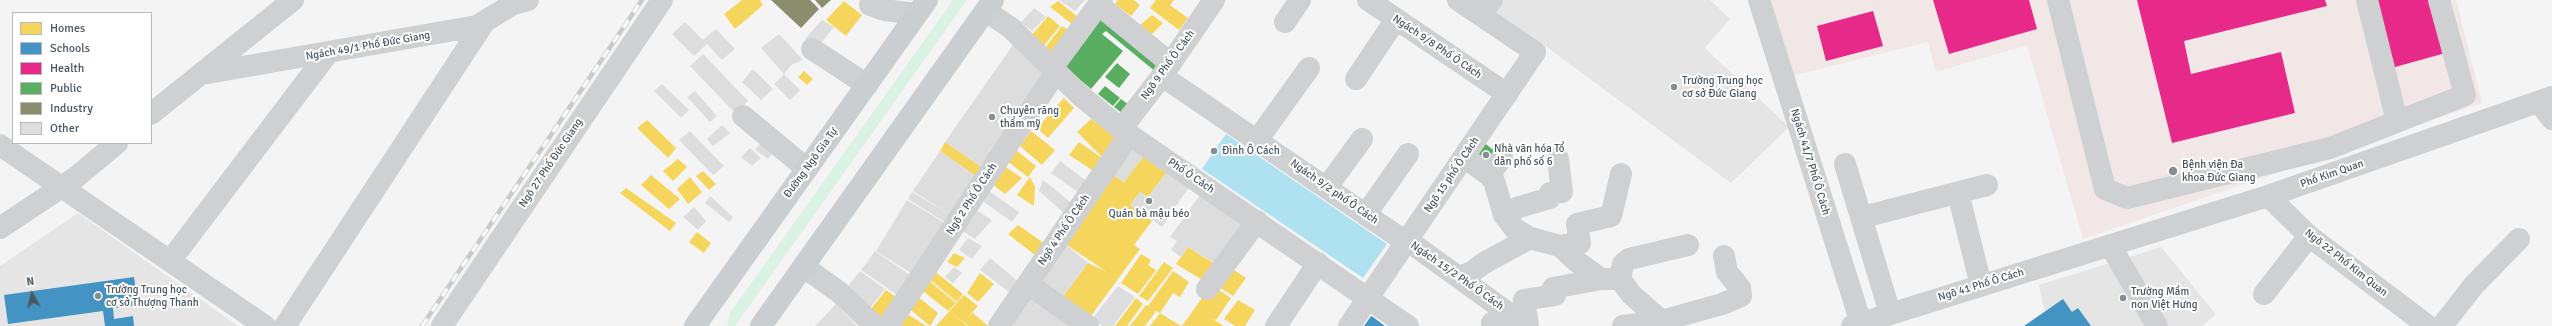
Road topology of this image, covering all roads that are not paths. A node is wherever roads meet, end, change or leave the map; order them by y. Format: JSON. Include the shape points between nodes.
{"nodes":[{"id":1,"x":293,"y":0,"type":"edge"},
{"id":2,"x":528,"y":0,"type":"edge"},
{"id":3,"x":662,"y":0,"type":"edge"},
{"id":4,"x":1214,"y":0,"type":"edge"},
{"id":5,"x":1300,"y":0,"type":"edge"},
{"id":6,"x":1368,"y":0,"type":"edge"},
{"id":7,"x":1458,"y":0,"type":"edge"},
{"id":8,"x":1759,"y":0,"type":"edge"},
{"id":9,"x":2058,"y":0,"type":"edge"},
{"id":10,"x":2367,"y":0,"type":"edge"},
{"id":11,"x":2439,"y":0,"type":"edge"},
{"id":12,"x":1101,"y":3,"type":"edge"},
{"id":13,"x":870,"y":5,"type":"dead end"},
{"id":14,"x":990,"y":5,"type":"edge"},
{"id":15,"x":922,"y":7,"type":"edge"},
{"id":16,"x":1486,"y":7,"type":"edge"},
{"id":17,"x":1396,"y":19,"type":"junction"},
{"id":18,"x":485,"y":21,"type":"junction"},
{"id":19,"x":1285,"y":22,"type":"dead end"},
{"id":20,"x":812,"y":49,"type":"dead end"},
{"id":21,"x":328,"y":53,"type":"junction"},
{"id":22,"x":1309,"y":68,"type":"dead end"},
{"id":23,"x":1054,"y":70,"type":"junction"},
{"id":24,"x":1166,"y":70,"type":"junction"},
{"id":25,"x":202,"y":74,"type":"junction"},
{"id":26,"x":1356,"y":79,"type":"dead end"},
{"id":27,"x":867,"y":85,"type":"junction"},
{"id":28,"x":1507,"y":94,"type":"junction"},
{"id":29,"x":2545,"y":99,"type":"edge"},
{"id":30,"x":152,"y":113,"type":"edge"},
{"id":31,"x":743,"y":116,"type":"dead end"},
{"id":32,"x":2552,"y":119,"type":"edge"},
{"id":33,"x":2397,"y":121,"type":"junction"},
{"id":34,"x":1125,"y":132,"type":"junction"},
{"id":35,"x":1258,"y":139,"type":"junction"},
{"id":36,"x":1362,"y":139,"type":"dead end"},
{"id":37,"x":116,"y":144,"type":"edge"},
{"id":38,"x":0,"y":145,"type":"edge"},
{"id":39,"x":1408,"y":154,"type":"dead end"},
{"id":40,"x":1464,"y":157,"type":"junction"},
{"id":41,"x":1558,"y":159,"type":"dead end"},
{"id":42,"x":1845,"y":164,"type":"dead end"},
{"id":43,"x":807,"y":169,"type":"junction"},
{"id":44,"x":1621,"y":174,"type":"dead end"},
{"id":45,"x":1987,"y":186,"type":"dead end"},
{"id":46,"x":62,"y":187,"type":"junction"},
{"id":47,"x":1327,"y":187,"type":"junction"},
{"id":48,"x":1958,"y":193,"type":"junction"},
{"id":49,"x":2268,"y":196,"type":"junction"},
{"id":50,"x":1366,"y":214,"type":"junction"},
{"id":51,"x":1504,"y":215,"type":"junction"},
{"id":52,"x":1863,"y":217,"type":"junction"},
{"id":53,"x":1257,"y":220,"type":"junction"},
{"id":54,"x":0,"y":228,"type":"edge"},
{"id":55,"x":2309,"y":236,"type":"junction"},
{"id":56,"x":1530,"y":238,"type":"junction"},
{"id":57,"x":2519,"y":239,"type":"dead end"},
{"id":58,"x":1407,"y":241,"type":"junction"},
{"id":59,"x":1688,"y":244,"type":"dead end"},
{"id":60,"x":2110,"y":245,"type":"junction"},
{"id":61,"x":1560,"y":246,"type":"junction"},
{"id":62,"x":1724,"y":256,"type":"dead end"},
{"id":63,"x":170,"y":261,"type":"junction"},
{"id":64,"x":1318,"y":263,"type":"junction"},
{"id":65,"x":804,"y":266,"type":"junction"},
{"id":66,"x":1459,"y":277,"type":"junction"},
{"id":67,"x":1611,"y":279,"type":"junction"},
{"id":68,"x":1028,"y":284,"type":"junction"},
{"id":69,"x":1981,"y":285,"type":"junction"},
{"id":70,"x":1207,"y":289,"type":"dead end"},
{"id":71,"x":2264,"y":294,"type":"dead end"},
{"id":72,"x":1368,"y":298,"type":"junction"},
{"id":73,"x":1890,"y":313,"type":"junction"},
{"id":74,"x":1664,"y":323,"type":"edge"},
{"id":75,"x":2419,"y":323,"type":"edge"},
{"id":76,"x":1857,"y":324,"type":"edge"},
{"id":77,"x":265,"y":326,"type":"edge"},
{"id":78,"x":285,"y":326,"type":"edge"},
{"id":79,"x":442,"y":326,"type":"edge"},
{"id":80,"x":695,"y":326,"type":"edge"},
{"id":81,"x":761,"y":326,"type":"edge"},
{"id":82,"x":876,"y":326,"type":"edge"},
{"id":83,"x":888,"y":326,"type":"edge"},
{"id":84,"x":1000,"y":326,"type":"edge"},
{"id":85,"x":1088,"y":326,"type":"edge"},
{"id":86,"x":1276,"y":326,"type":"edge"},
{"id":87,"x":1350,"y":326,"type":"edge"},
{"id":88,"x":1408,"y":326,"type":"edge"},
{"id":89,"x":1527,"y":326,"type":"edge"},
{"id":90,"x":1623,"y":326,"type":"edge"},
{"id":91,"x":2157,"y":326,"type":"edge"},
{"id":92,"x":2442,"y":326,"type":"edge"}],
"edges":[{"from":1,"to":25,"type":"street","name":"Ngách 49/1 Phố Đức Giang"},
{"from":2,"to":18,"type":"street","name":"Ngách 49/1 Phố Đức Giang","via":[[513,4]]},
{"from":3,"to":79,"type":"street","name":"Ngõ 27 Phố Đức Giang"},
{"from":4,"to":24,"type":"street","name":"Ngõ 9 Phố Ô Cách"},
{"from":5,"to":19,"type":"street"},
{"from":6,"to":17,"type":"street","name":"Ngách 9/8 Phố Ô Cách"},
{"from":7,"to":16,"type":"street"},
{"from":8,"to":76,"type":"street","name":"Ngách 41/7 Phố Ô Cách"},
{"from":9,"to":33,"type":"street","via":[[2105,189],[2127,198],[2330,148]]},
{"from":10,"to":33,"type":"street"},
{"from":11,"to":33,"type":"street","via":[[2465,95]]},
{"from":12,"to":23,"type":"street","name":"Ngõ 2 Phố Ô Cách"},
{"from":12,"to":24,"type":"street","name":"Ngách 9/2 phố Ô Cách"},
{"from":13,"to":15,"type":"street","via":[[884,10]]},
{"from":14,"to":23,"type":"street","name":"Phố Ô Cách"},
{"from":14,"to":65,"type":"main road"},
{"from":15,"to":27,"type":"main road","name":"Đường Ngô Gia Tự"},
{"from":16,"to":28,"type":"street","name":"Ngõ 15 phố Ô Cách","via":[[1535,52]]},
{"from":17,"to":26,"type":"street"},
{"from":17,"to":28,"type":"street","name":"Ngách 9/8 Phố Ô Cách"},
{"from":18,"to":21,"type":"street","name":"Ngách 49/1 Phố Đức Giang","via":[[477,26]]},
{"from":18,"to":78,"type":"street"},
{"from":20,"to":27,"type":"street"},
{"from":21,"to":25,"type":"street","name":"Ngách 49/1 Phố Đức Giang"},
{"from":21,"to":63,"type":"street"},
{"from":22,"to":35,"type":"street"},
{"from":23,"to":34,"type":"street","name":"Phố Ô Cách"},
{"from":23,"to":83,"type":"street","name":"Ngõ 2 Phố Ô Cách"},
{"from":24,"to":34,"type":"street","name":"Ngõ 9 Phố Ô Cách"},
{"from":24,"to":35,"type":"street","name":"Ngách 9/2 phố Ô Cách"},
{"from":25,"to":30,"type":"street","name":"Ngách 49/1 Phố Đức Giang"},
{"from":27,"to":43,"type":"main road","name":"Đường Ngô Gia Tự"},
{"from":28,"to":40,"type":"street","name":"Ngõ 15 phố Ô Cách"},
{"from":29,"to":32,"type":"street"},
{"from":29,"to":49,"type":"street","name":"Phố Kim Quan"},
{"from":31,"to":43,"type":"street"},
{"from":34,"to":53,"type":"street","name":"Phố Ô Cách"},
{"from":34,"to":68,"type":"street","name":"Ngõ 4 Phố Ô Cách"},
{"from":35,"to":47,"type":"street","name":"Ngách 9/2 phố Ô Cách"},
{"from":36,"to":47,"type":"street"},
{"from":37,"to":46,"type":"street"},
{"from":38,"to":46,"type":"street"},
{"from":39,"to":50,"type":"street"},
{"from":40,"to":51,"type":"street","via":[[1496,166],[1496,188]]},
{"from":40,"to":58,"type":"street","name":"Ngõ 15 phố Ô Cách"},
{"from":41,"to":51,"type":"street","via":[[1562,192],[1550,193],[1550,198],[1519,207]]},
{"from":42,"to":52,"type":"street"},
{"from":43,"to":80,"type":"main road","name":"Đường Ngô Gia Tự"},
{"from":44,"to":61,"type":"street","via":[[1611,216],[1577,224],[1580,243]]},
{"from":45,"to":48,"type":"street"},
{"from":46,"to":54,"type":"street"},
{"from":46,"to":63,"type":"street"},
{"from":47,"to":50,"type":"street","name":"Ngách 9/2 phố Ô Cách"},
{"from":48,"to":52,"type":"street"},
{"from":48,"to":69,"type":"street"},
{"from":49,"to":55,"type":"street","name":"Ngõ 22 Phố Kim Quan"},
{"from":49,"to":60,"type":"street","name":"Phố Kim Quan"},
{"from":50,"to":58,"type":"street","name":"Ngách 9/2 phố Ô Cách"},
{"from":51,"to":56,"type":"street","via":[[1514,230]]},
{"from":52,"to":73,"type":"street"},
{"from":53,"to":64,"type":"street","name":"Phố Ô Cách"},
{"from":53,"to":70,"type":"street"},
{"from":55,"to":71,"type":"street"},
{"from":55,"to":75,"type":"street","name":"Ngõ 22 Phố Kim Quan"},
{"from":56,"to":61,"type":"street"},
{"from":56,"to":66,"type":"street"},
{"from":57,"to":92,"type":"street","via":[[2474,285]]},
{"from":58,"to":66,"type":"street","name":"Ngách 15/2 Phố Ô Cách"},
{"from":58,"to":72,"type":"street","name":"Ngõ 15 phố Ô Cách"},
{"from":59,"to":67,"type":"street","via":[[1629,259]]},
{"from":60,"to":69,"type":"street","name":"Ngõ 41 Phố Ô Cách"},
{"from":60,"to":91,"type":"street"},
{"from":61,"to":67,"type":"street","via":[[1576,261]]},
{"from":62,"to":74,"type":"street","via":[[1727,272],[1740,288],[1741,296]]},
{"from":63,"to":77,"type":"street"},
{"from":64,"to":72,"type":"street","name":"Phố Ô Cách"},
{"from":64,"to":86,"type":"street"},
{"from":65,"to":81,"type":"main road"},
{"from":65,"to":82,"type":"street","via":[[839,292]]},
{"from":66,"to":89,"type":"street","name":"Ngách 15/2 Phố Ô Cách"},
{"from":67,"to":74,"type":"street"},
{"from":67,"to":89,"type":"street","via":[[1554,288],[1555,295],[1524,300]]},
{"from":68,"to":84,"type":"street","name":"Ngõ 4 Phố Ô Cách"},
{"from":68,"to":85,"type":"street"},
{"from":69,"to":73,"type":"street","name":"Ngõ 41 Phố Ô Cách"},
{"from":72,"to":87,"type":"street","name":"Ngõ 15 phố Ô Cách"},
{"from":72,"to":88,"type":"street","name":"Phố Ô Cách"},
{"from":73,"to":76,"type":"street","name":"Ngõ 41 Phố Ô Cách"},
{"from":74,"to":90,"type":"street"}]}
